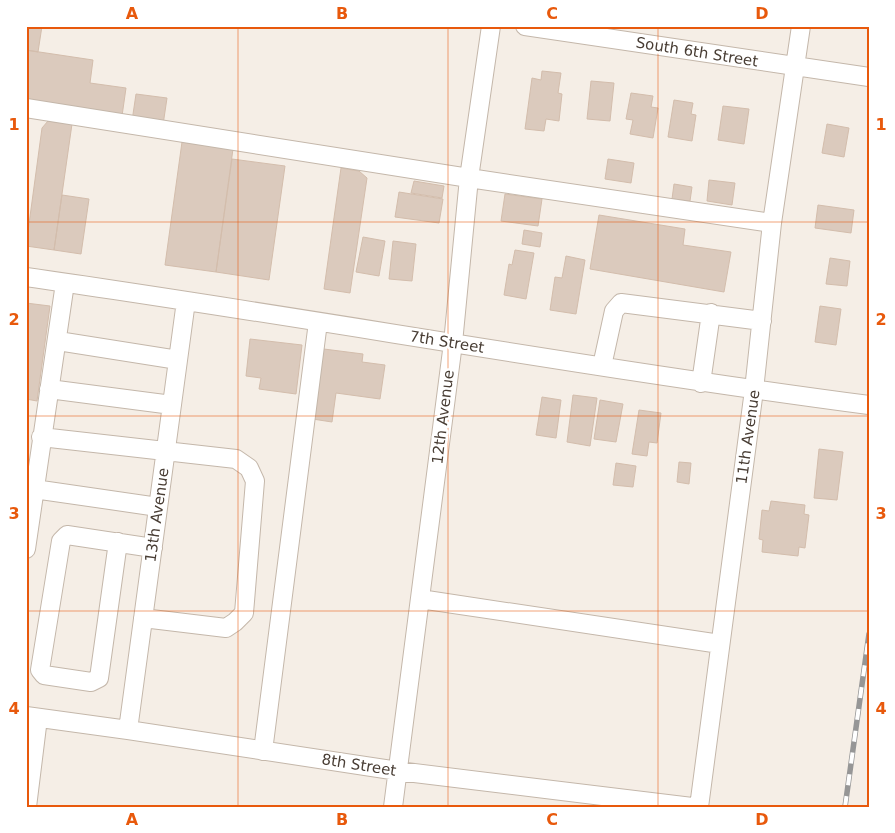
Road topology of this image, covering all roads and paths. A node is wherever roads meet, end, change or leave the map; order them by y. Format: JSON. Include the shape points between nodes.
{"nodes":[{"id":1,"x":490,"y":26,"type":"edge"},
{"id":2,"x":525,"y":26,"type":"edge"},
{"id":3,"x":801,"y":26,"type":"edge"},
{"id":4,"x":796,"y":67,"type":"junction"},
{"id":5,"x":869,"y":77,"type":"edge"},
{"id":6,"x":26,"y":108,"type":"edge"},
{"id":7,"x":469,"y":178,"type":"junction"},
{"id":8,"x":772,"y":222,"type":"junction"},
{"id":9,"x":26,"y":277,"type":"edge"},
{"id":10,"x":65,"y":283,"type":"junction"},
{"id":11,"x":186,"y":301,"type":"junction"},
{"id":12,"x":711,"y":313,"type":"junction"},
{"id":13,"x":762,"y":321,"type":"junction"},
{"id":14,"x":318,"y":322,"type":"junction"},
{"id":15,"x":58,"y":340,"type":"junction"},
{"id":16,"x":453,"y":343,"type":"junction"},
{"id":17,"x":178,"y":360,"type":"junction"},
{"id":18,"x":602,"y":366,"type":"junction"},
{"id":19,"x":701,"y":383,"type":"junction"},
{"id":20,"x":49,"y":389,"type":"junction"},
{"id":21,"x":754,"y":390,"type":"junction"},
{"id":22,"x":172,"y":405,"type":"junction"},
{"id":23,"x":869,"y":405,"type":"edge"},
{"id":24,"x":42,"y":437,"type":"junction"},
{"id":25,"x":166,"y":451,"type":"junction"},
{"id":26,"x":34,"y":489,"type":"junction"},
{"id":27,"x":158,"y":507,"type":"junction"},
{"id":28,"x":118,"y":542,"type":"junction"},
{"id":29,"x":153,"y":548,"type":"junction"},
{"id":30,"x":26,"y":549,"type":"edge"},
{"id":31,"x":420,"y":599,"type":"junction"},
{"id":32,"x":143,"y":618,"type":"junction"},
{"id":33,"x":720,"y":644,"type":"junction"},
{"id":34,"x":32,"y":717,"type":"edge"},
{"id":35,"x":128,"y":730,"type":"junction"},
{"id":36,"x":263,"y":751,"type":"junction"},
{"id":37,"x":398,"y":771,"type":"junction"},
{"id":38,"x":27,"y":807,"type":"edge"},
{"id":39,"x":393,"y":807,"type":"edge"},
{"id":40,"x":692,"y":807,"type":"edge"},
{"id":41,"x":699,"y":807,"type":"edge"}],
"edges":[{"from":1,"to":7,"type":"street","name":"12th Avenue"},
{"from":2,"to":4,"type":"street","name":"South 6th Street"},
{"from":3,"to":4,"type":"street","name":"11th Avenue"},
{"from":4,"to":5,"type":"street","name":"South 6th Street"},
{"from":4,"to":8,"type":"street","name":"11th Avenue"},
{"from":6,"to":7,"type":"street"},
{"from":7,"to":8,"type":"street"},
{"from":7,"to":16,"type":"street","name":"12th Avenue"},
{"from":8,"to":13,"type":"street","name":"11th Avenue"},
{"from":9,"to":10,"type":"street","name":"7th Street"},
{"from":10,"to":11,"type":"street","name":"7th Street"},
{"from":10,"to":15,"type":"street"},
{"from":11,"to":14,"type":"street","name":"7th Street"},
{"from":11,"to":17,"type":"street","name":"13th Avenue"},
{"from":12,"to":13,"type":"street"},
{"from":12,"to":18,"type":"street","via":[[621,302],[614,311]]},
{"from":12,"to":19,"type":"street"},
{"from":13,"to":21,"type":"street","name":"11th Avenue"},
{"from":14,"to":16,"type":"street","name":"7th Street"},
{"from":14,"to":36,"type":"street"},
{"from":15,"to":17,"type":"street"},
{"from":15,"to":20,"type":"street"},
{"from":16,"to":18,"type":"street","name":"7th Street"},
{"from":16,"to":31,"type":"street","name":"12th Avenue"},
{"from":17,"to":22,"type":"street","name":"13th Avenue"},
{"from":18,"to":19,"type":"street","name":"7th Street"},
{"from":19,"to":21,"type":"street","name":"7th Street"},
{"from":20,"to":22,"type":"street"},
{"from":20,"to":24,"type":"street"},
{"from":21,"to":23,"type":"street","name":"7th Street"},
{"from":21,"to":33,"type":"street","name":"11th Avenue"},
{"from":22,"to":25,"type":"street","name":"13th Avenue"},
{"from":24,"to":25,"type":"street"},
{"from":24,"to":26,"type":"street"},
{"from":25,"to":27,"type":"street","name":"13th Avenue"},
{"from":25,"to":32,"type":"street","via":[[236,459],[249,468],[255,481],[244,613],[226,628]]},
{"from":26,"to":27,"type":"street"},
{"from":26,"to":30,"type":"street"},
{"from":27,"to":29,"type":"street","name":"13th Avenue"},
{"from":28,"to":28,"type":"street","via":[[67,535],[61,541],[40,670],[44,675],[91,682],[99,678]]},
{"from":28,"to":29,"type":"street"},
{"from":29,"to":32,"type":"street","name":"13th Avenue"},
{"from":31,"to":33,"type":"street"},
{"from":31,"to":37,"type":"street","name":"12th Avenue"},
{"from":32,"to":35,"type":"street","name":"13th Avenue"},
{"from":33,"to":41,"type":"street","name":"11th Avenue"},
{"from":34,"to":35,"type":"street","name":"8th Street"},
{"from":34,"to":38,"type":"street"},
{"from":35,"to":36,"type":"street","name":"8th Street"},
{"from":36,"to":37,"type":"street","name":"8th Street"},
{"from":37,"to":39,"type":"street","name":"12th Avenue"},
{"from":37,"to":40,"type":"street","name":"8th Street"}]}
